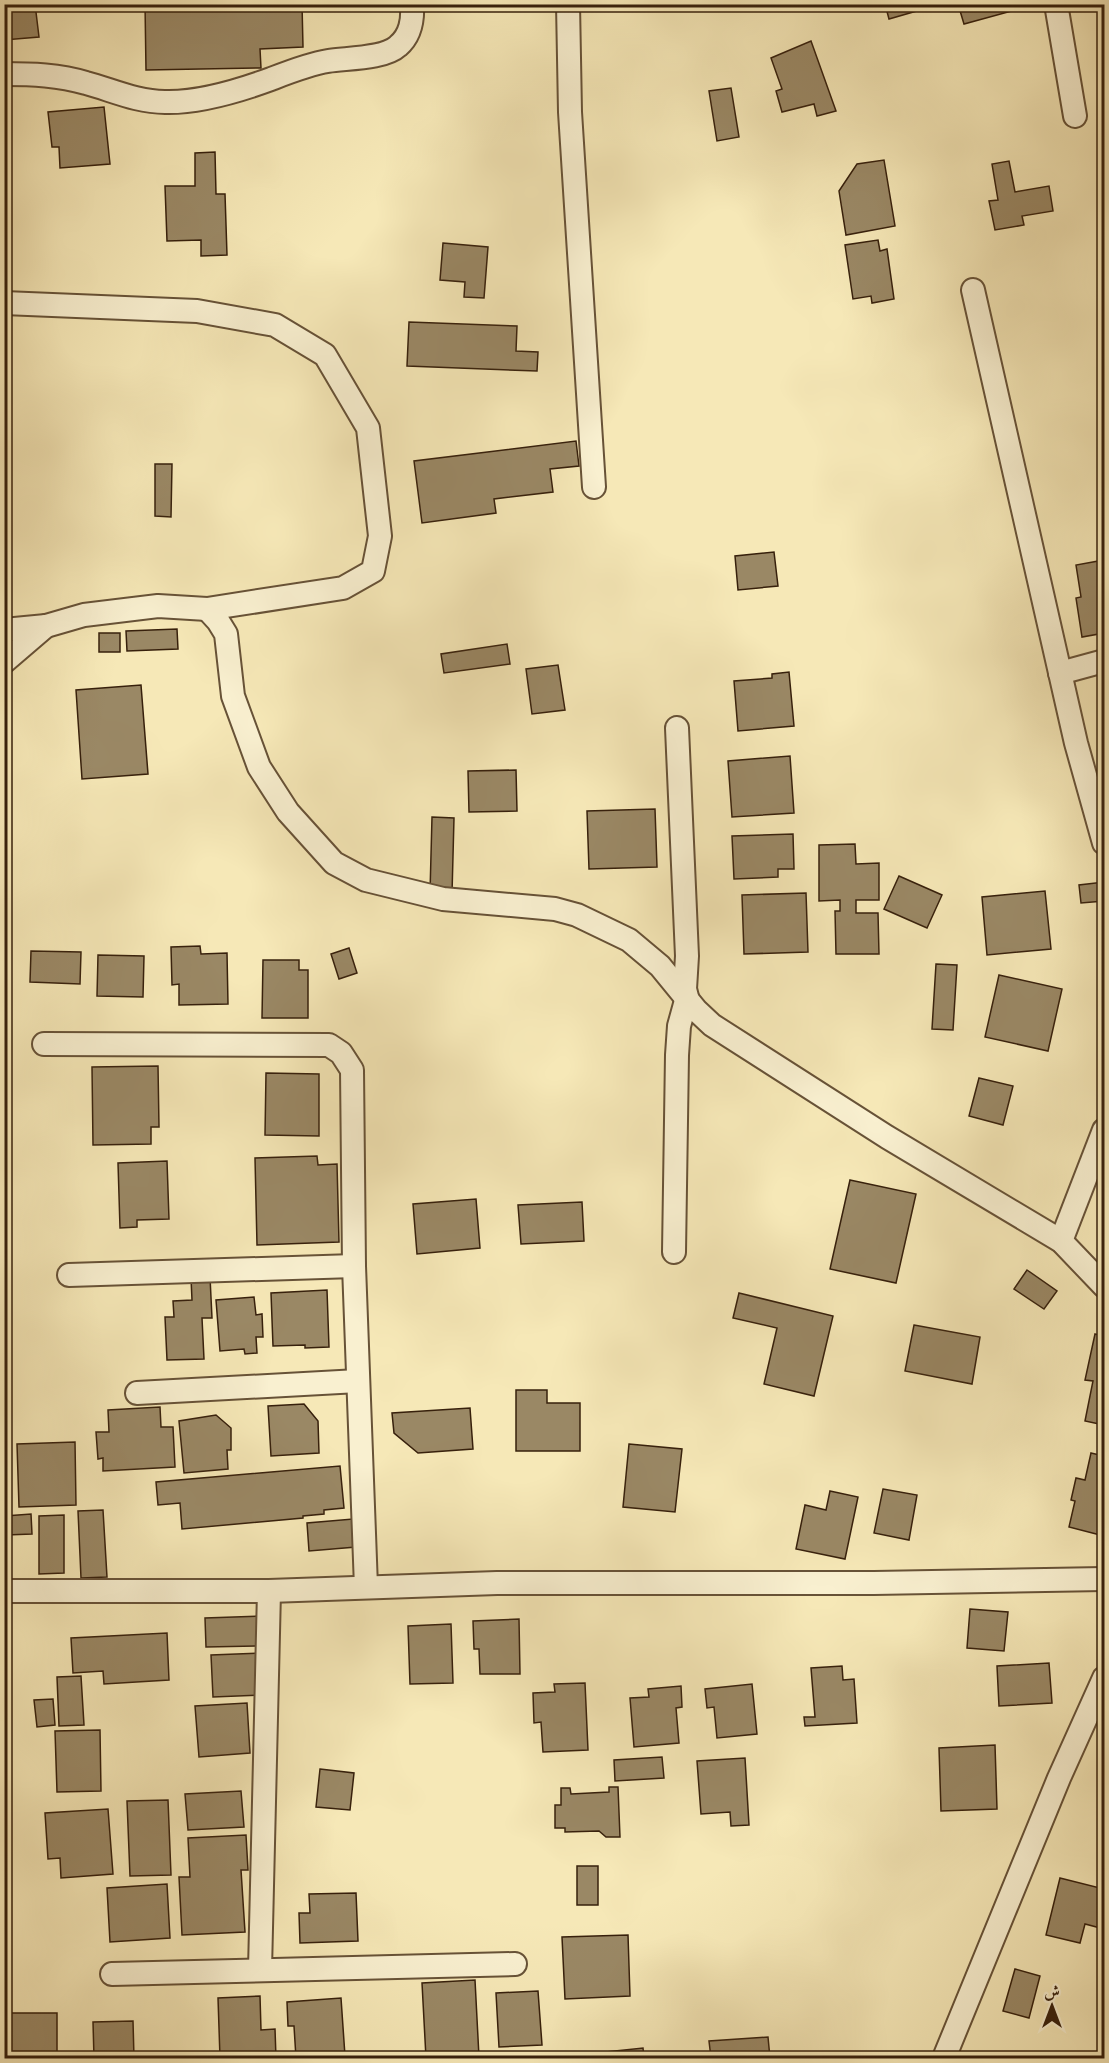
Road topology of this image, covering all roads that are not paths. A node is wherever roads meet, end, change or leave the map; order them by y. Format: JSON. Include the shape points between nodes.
{"nodes":[{"id":1,"x":412,"y":4,"type":"edge"},
{"id":2,"x":568,"y":4,"type":"edge"},
{"id":3,"x":1056,"y":4,"type":"edge"},
{"id":4,"x":4,"y":74,"type":"edge"},
{"id":5,"x":1074,"y":116,"type":"dead end"},
{"id":6,"x":973,"y":290,"type":"dead end"},
{"id":7,"x":4,"y":303,"type":"edge"},
{"id":8,"x":594,"y":487,"type":"dead end"},
{"id":9,"x":207,"y":609,"type":"junction"},
{"id":10,"x":46,"y":626,"type":"junction"},
{"id":11,"x":4,"y":630,"type":"edge"},
{"id":12,"x":1104,"y":661,"type":"edge"},
{"id":13,"x":4,"y":662,"type":"edge"},
{"id":14,"x":1060,"y":673,"type":"junction"},
{"id":15,"x":677,"y":728,"type":"dead end"},
{"id":16,"x":1104,"y":843,"type":"edge"},
{"id":17,"x":687,"y":997,"type":"junction"},
{"id":18,"x":44,"y":1044,"type":"dead end"},
{"id":19,"x":1104,"y":1130,"type":"edge"},
{"id":20,"x":1061,"y":1241,"type":"junction"},
{"id":21,"x":674,"y":1252,"type":"dead end"},
{"id":22,"x":354,"y":1266,"type":"junction"},
{"id":23,"x":69,"y":1275,"type":"dead end"},
{"id":24,"x":1104,"y":1286,"type":"edge"},
{"id":25,"x":358,"y":1381,"type":"junction"},
{"id":26,"x":137,"y":1393,"type":"dead end"},
{"id":27,"x":1104,"y":1579,"type":"edge"},
{"id":28,"x":366,"y":1587,"type":"junction"},
{"id":29,"x":4,"y":1591,"type":"edge"},
{"id":30,"x":269,"y":1591,"type":"junction"},
{"id":31,"x":1104,"y":1678,"type":"edge"},
{"id":32,"x":515,"y":1964,"type":"dead end"},
{"id":33,"x":260,"y":1970,"type":"junction"},
{"id":34,"x":112,"y":1974,"type":"dead end"},
{"id":35,"x":944,"y":2058,"type":"edge"}],
"edges":[{"from":1,"to":4,"type":"street","via":[[413,19],[398,47],[380,54],[324,61],[208,97],[166,102],[132,98],[84,82],[44,75]]},
{"from":2,"to":8,"type":"street","via":[[570,112]]},
{"from":3,"to":5,"type":"street"},
{"from":6,"to":14,"type":"street"},
{"from":7,"to":9,"type":"street","via":[[198,311],[274,325],[325,355],[368,428],[380,536],[373,571],[343,588]]},
{"from":9,"to":10,"type":"street","via":[[158,606],[84,615]]},
{"from":9,"to":17,"type":"street","via":[[226,634],[233,696],[259,767],[288,812],[334,863],[366,880],[443,899],[555,909],[577,915],[629,940],[660,966]]},
{"from":10,"to":11,"type":"street"},
{"from":10,"to":13,"type":"street"},
{"from":12,"to":14,"type":"street"},
{"from":14,"to":16,"type":"street"},
{"from":15,"to":17,"type":"street"},
{"from":17,"to":20,"type":"street","via":[[712,1025],[762,1058]]},
{"from":17,"to":21,"type":"street","via":[[677,1055]]},
{"from":18,"to":22,"type":"street","via":[[329,1045],[341,1053],[352,1070]]},
{"from":19,"to":20,"type":"street"},
{"from":20,"to":24,"type":"street"},
{"from":22,"to":23,"type":"street"},
{"from":22,"to":25,"type":"street"},
{"from":25,"to":26,"type":"street"},
{"from":25,"to":28,"type":"street"},
{"from":27,"to":28,"type":"street"},
{"from":28,"to":30,"type":"street"},
{"from":29,"to":30,"type":"street"},
{"from":30,"to":33,"type":"street"},
{"from":31,"to":35,"type":"street"},
{"from":32,"to":33,"type":"street"},
{"from":33,"to":34,"type":"street"}]}
